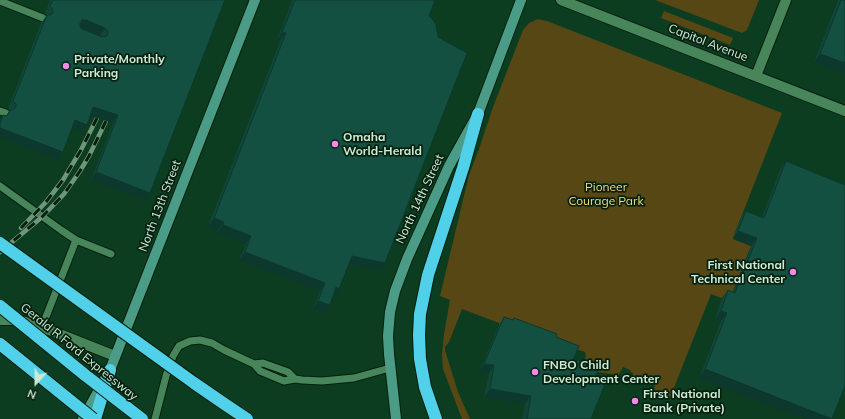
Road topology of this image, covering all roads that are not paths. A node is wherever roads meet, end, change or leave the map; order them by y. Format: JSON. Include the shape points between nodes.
{"nodes":[{"id":1,"x":255,"y":0,"type":"edge"},
{"id":2,"x":521,"y":0,"type":"edge"},
{"id":3,"x":561,"y":0,"type":"edge"},
{"id":4,"x":786,"y":0,"type":"edge"},
{"id":5,"x":0,"y":2,"type":"edge"},
{"id":6,"x":43,"y":18,"type":"dead end"},
{"id":7,"x":756,"y":76,"type":"junction"},
{"id":8,"x":845,"y":111,"type":"edge"},
{"id":9,"x":478,"y":114,"type":"junction"},
{"id":10,"x":0,"y":186,"type":"edge"},
{"id":11,"x":76,"y":240,"type":"junction"},
{"id":12,"x":0,"y":243,"type":"edge"},
{"id":13,"x":111,"y":254,"type":"dead end"},
{"id":14,"x":0,"y":306,"type":"edge"},
{"id":15,"x":0,"y":320,"type":"edge"},
{"id":16,"x":42,"y":327,"type":"junction"},
{"id":17,"x":0,"y":344,"type":"edge"},
{"id":18,"x":115,"y":356,"type":"junction"},
{"id":19,"x":390,"y":368,"type":"junction"},
{"id":20,"x":110,"y":370,"type":"junction"},
{"id":21,"x":434,"y":415,"type":"edge"},
{"id":22,"x":83,"y":419,"type":"edge"},
{"id":23,"x":94,"y":419,"type":"edge"},
{"id":24,"x":142,"y":419,"type":"edge"},
{"id":25,"x":155,"y":419,"type":"edge"},
{"id":26,"x":247,"y":419,"type":"edge"},
{"id":27,"x":396,"y":419,"type":"edge"}],
"edges":[{"from":1,"to":18,"type":"main road","name":"North 13th Street"},
{"from":2,"to":9,"type":"main road","name":"North 14th Street"},
{"from":3,"to":7,"type":"street","name":"Capitol Avenue"},
{"from":4,"to":7,"type":"street"},
{"from":5,"to":6,"type":"lane"},
{"from":7,"to":8,"type":"street","name":"Capitol Avenue"},
{"from":9,"to":19,"type":"main road","name":"North 14th Street","via":[[444,176],[395,291],[388,325]]},
{"from":9,"to":21,"type":"highway","via":[[431,264],[421,308],[420,359],[423,381]]},
{"from":10,"to":11,"type":"lane"},
{"from":11,"to":13,"type":"lane"},
{"from":11,"to":16,"type":"lane"},
{"from":12,"to":26,"type":"highway","bridge":true},
{"from":14,"to":24,"type":"highway","name":"Gerald R Ford Expressway","bridge":true},
{"from":15,"to":16,"type":"street","via":[[18,320]]},
{"from":16,"to":18,"type":"street"},
{"from":17,"to":23,"type":"highway","bridge":true},
{"from":18,"to":20,"type":"main road","name":"North 13th Street"},
{"from":19,"to":25,"type":"lane","via":[[354,378],[302,380],[295,379],[288,372],[263,364],[254,364],[212,343],[190,341],[179,346],[173,356]]},
{"from":19,"to":27,"type":"main road","name":"North 14th Street"},
{"from":20,"to":22,"type":"main road","name":"North 13th Street"},
{"from":20,"to":23,"type":"highway"}]}
